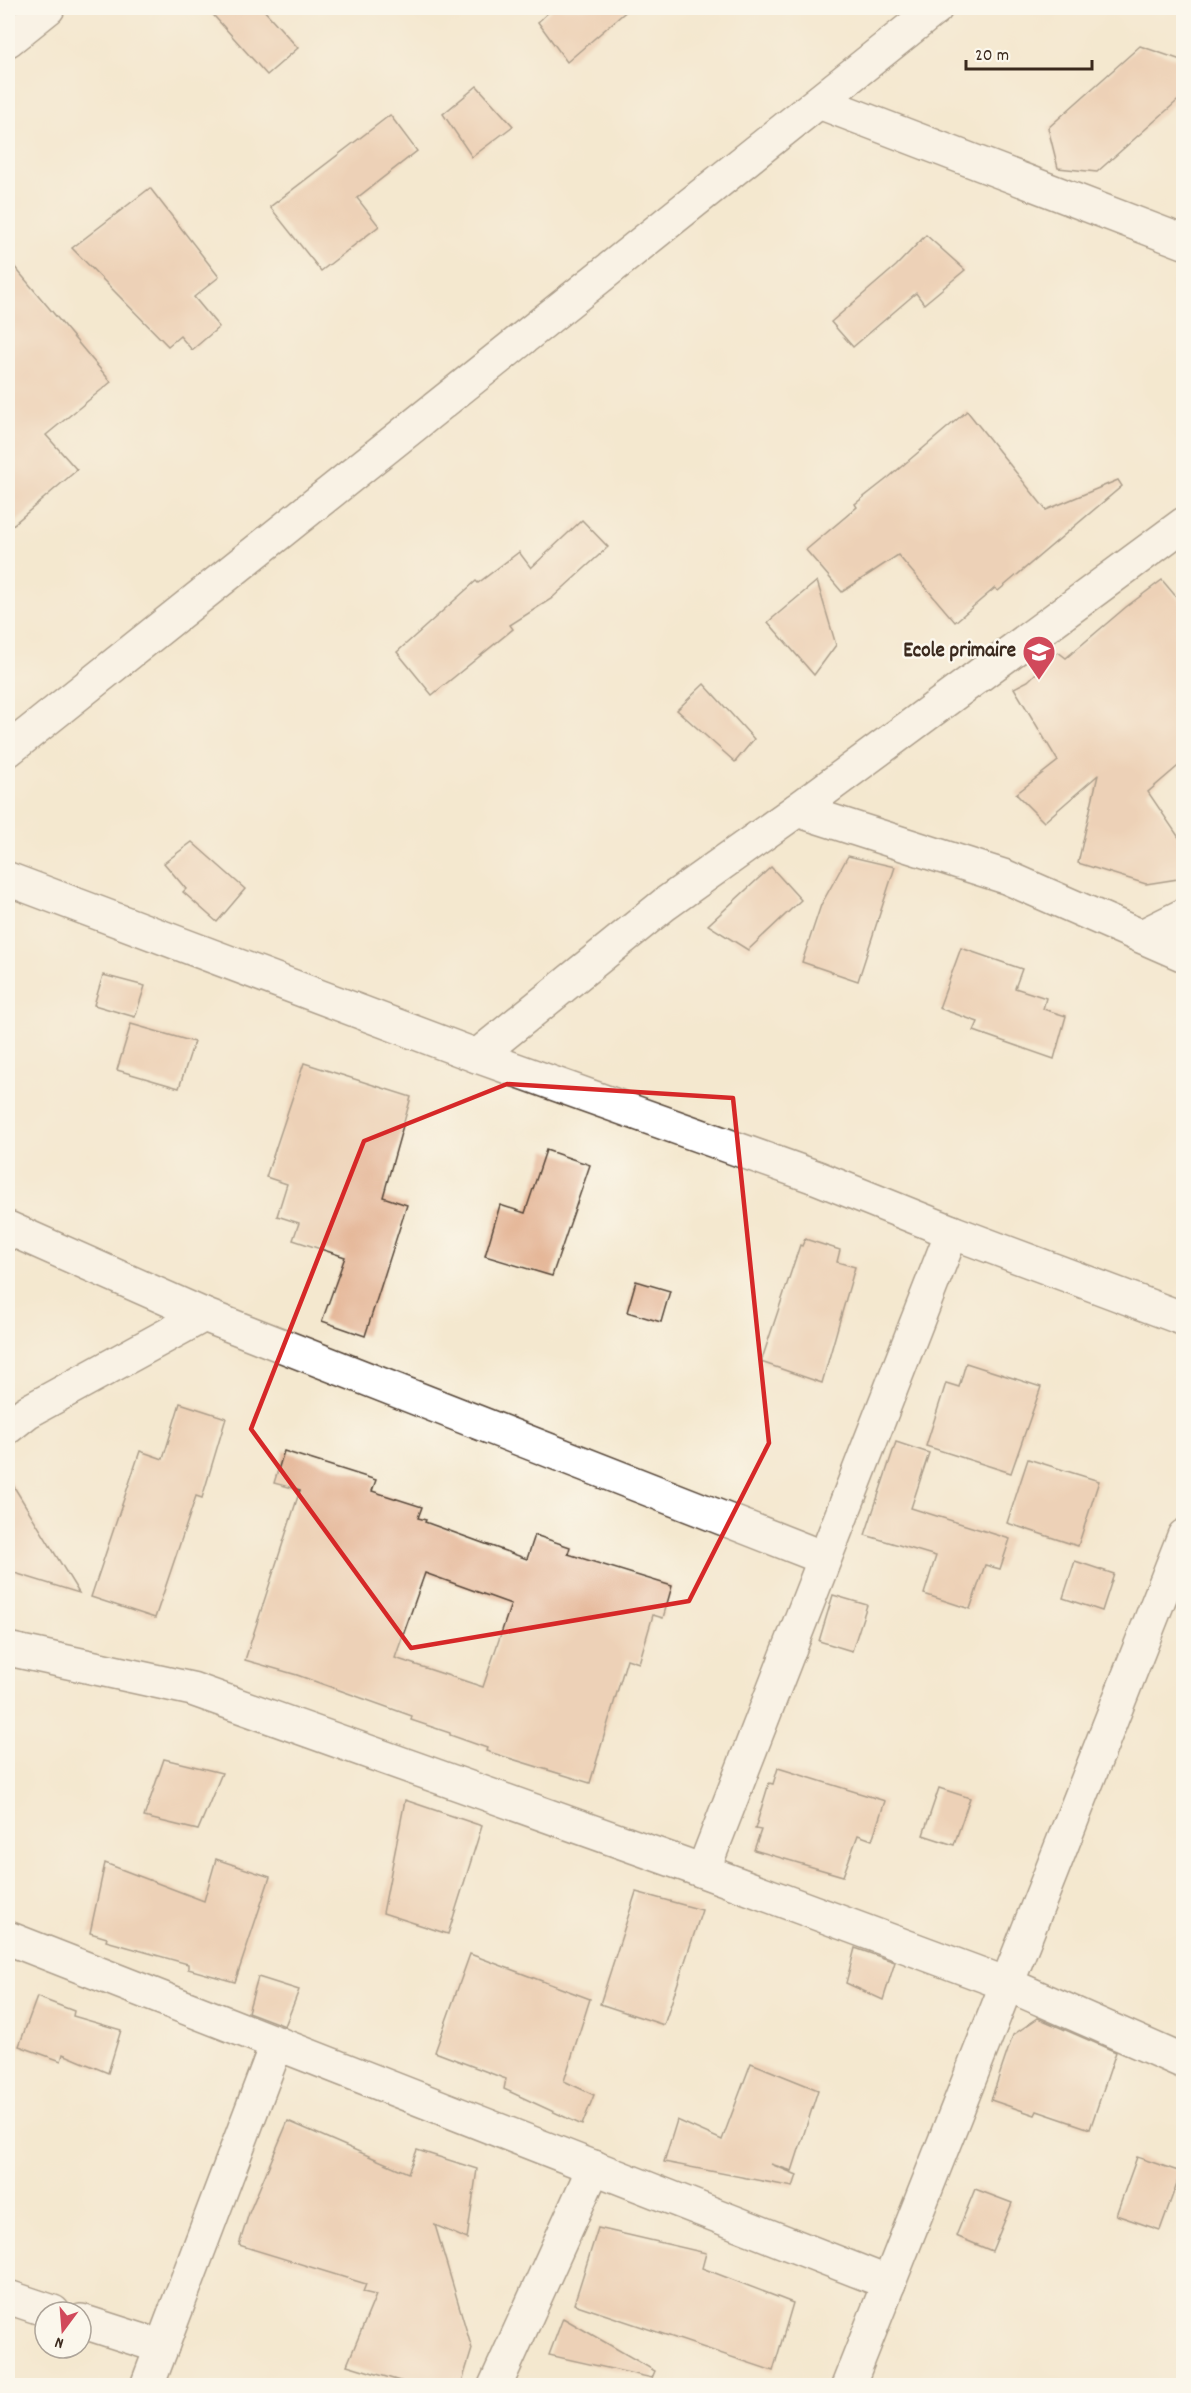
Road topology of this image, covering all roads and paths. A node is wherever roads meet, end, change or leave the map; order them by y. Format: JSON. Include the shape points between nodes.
{"nodes":[{"id":1,"x":48,"y":8,"type":"edge"},
{"id":2,"x":936,"y":8,"type":"edge"},
{"id":3,"x":8,"y":40,"type":"edge"},
{"id":4,"x":819,"y":102,"type":"junction"},
{"id":5,"x":1184,"y":242,"type":"edge"},
{"id":6,"x":1184,"y":524,"type":"edge"},
{"id":7,"x":8,"y":750,"type":"edge"},
{"id":8,"x":797,"y":810,"type":"junction"},
{"id":9,"x":8,"y":879,"type":"edge"},
{"id":10,"x":1184,"y":915,"type":"edge"},
{"id":11,"x":1142,"y":936,"type":"junction"},
{"id":12,"x":1184,"y":955,"type":"edge"},
{"id":13,"x":477,"y":1056,"type":"junction"},
{"id":14,"x":8,"y":1228,"type":"edge"},
{"id":15,"x":952,"y":1232,"type":"junction"},
{"id":16,"x":204,"y":1315,"type":"junction"},
{"id":17,"x":1184,"y":1319,"type":"edge"},
{"id":18,"x":8,"y":1427,"type":"edge"},
{"id":19,"x":1184,"y":1536,"type":"edge"},
{"id":20,"x":824,"y":1558,"type":"junction"},
{"id":21,"x":8,"y":1649,"type":"edge"},
{"id":22,"x":703,"y":1871,"type":"junction"},
{"id":23,"x":8,"y":1938,"type":"edge"},
{"id":24,"x":1007,"y":1984,"type":"junction"},
{"id":25,"x":277,"y":2043,"type":"junction"},
{"id":26,"x":1184,"y":2062,"type":"edge"},
{"id":27,"x":594,"y":2167,"type":"junction"},
{"id":28,"x":889,"y":2283,"type":"junction"},
{"id":29,"x":8,"y":2297,"type":"edge"},
{"id":30,"x":33,"y":2305,"type":"edge"},
{"id":31,"x":93,"y":2325,"type":"edge"},
{"id":32,"x":162,"y":2347,"type":"junction"},
{"id":33,"x":147,"y":2385,"type":"edge"},
{"id":34,"x":495,"y":2385,"type":"edge"},
{"id":35,"x":848,"y":2385,"type":"edge"}],
"edges":[{"from":1,"to":3,"type":"street"},
{"from":2,"to":4,"type":"street"},
{"from":4,"to":5,"type":"street"},
{"from":4,"to":7,"type":"street"},
{"from":6,"to":8,"type":"street"},
{"from":8,"to":11,"type":"street","via":[[1006,877]]},
{"from":8,"to":13,"type":"street","via":[[664,904]]},
{"from":9,"to":13,"type":"street"},
{"from":10,"to":11,"type":"street"},
{"from":11,"to":12,"type":"street"},
{"from":13,"to":15,"type":"street","via":[[818,1178]]},
{"from":14,"to":16,"type":"street"},
{"from":15,"to":17,"type":"street"},
{"from":15,"to":20,"type":"street"},
{"from":16,"to":18,"type":"street","via":[[27,1412]]},
{"from":16,"to":20,"type":"street"},
{"from":19,"to":24,"type":"street"},
{"from":20,"to":22,"type":"street"},
{"from":21,"to":22,"type":"street","via":[[192,1689]]},
{"from":22,"to":24,"type":"street"},
{"from":23,"to":25,"type":"street"},
{"from":24,"to":26,"type":"street"},
{"from":24,"to":28,"type":"street"},
{"from":25,"to":27,"type":"street"},
{"from":25,"to":32,"type":"street"},
{"from":27,"to":28,"type":"street"},
{"from":27,"to":34,"type":"street"},
{"from":28,"to":35,"type":"street"},
{"from":29,"to":30,"type":"street"},
{"from":31,"to":32,"type":"street"},
{"from":32,"to":33,"type":"street"}]}
